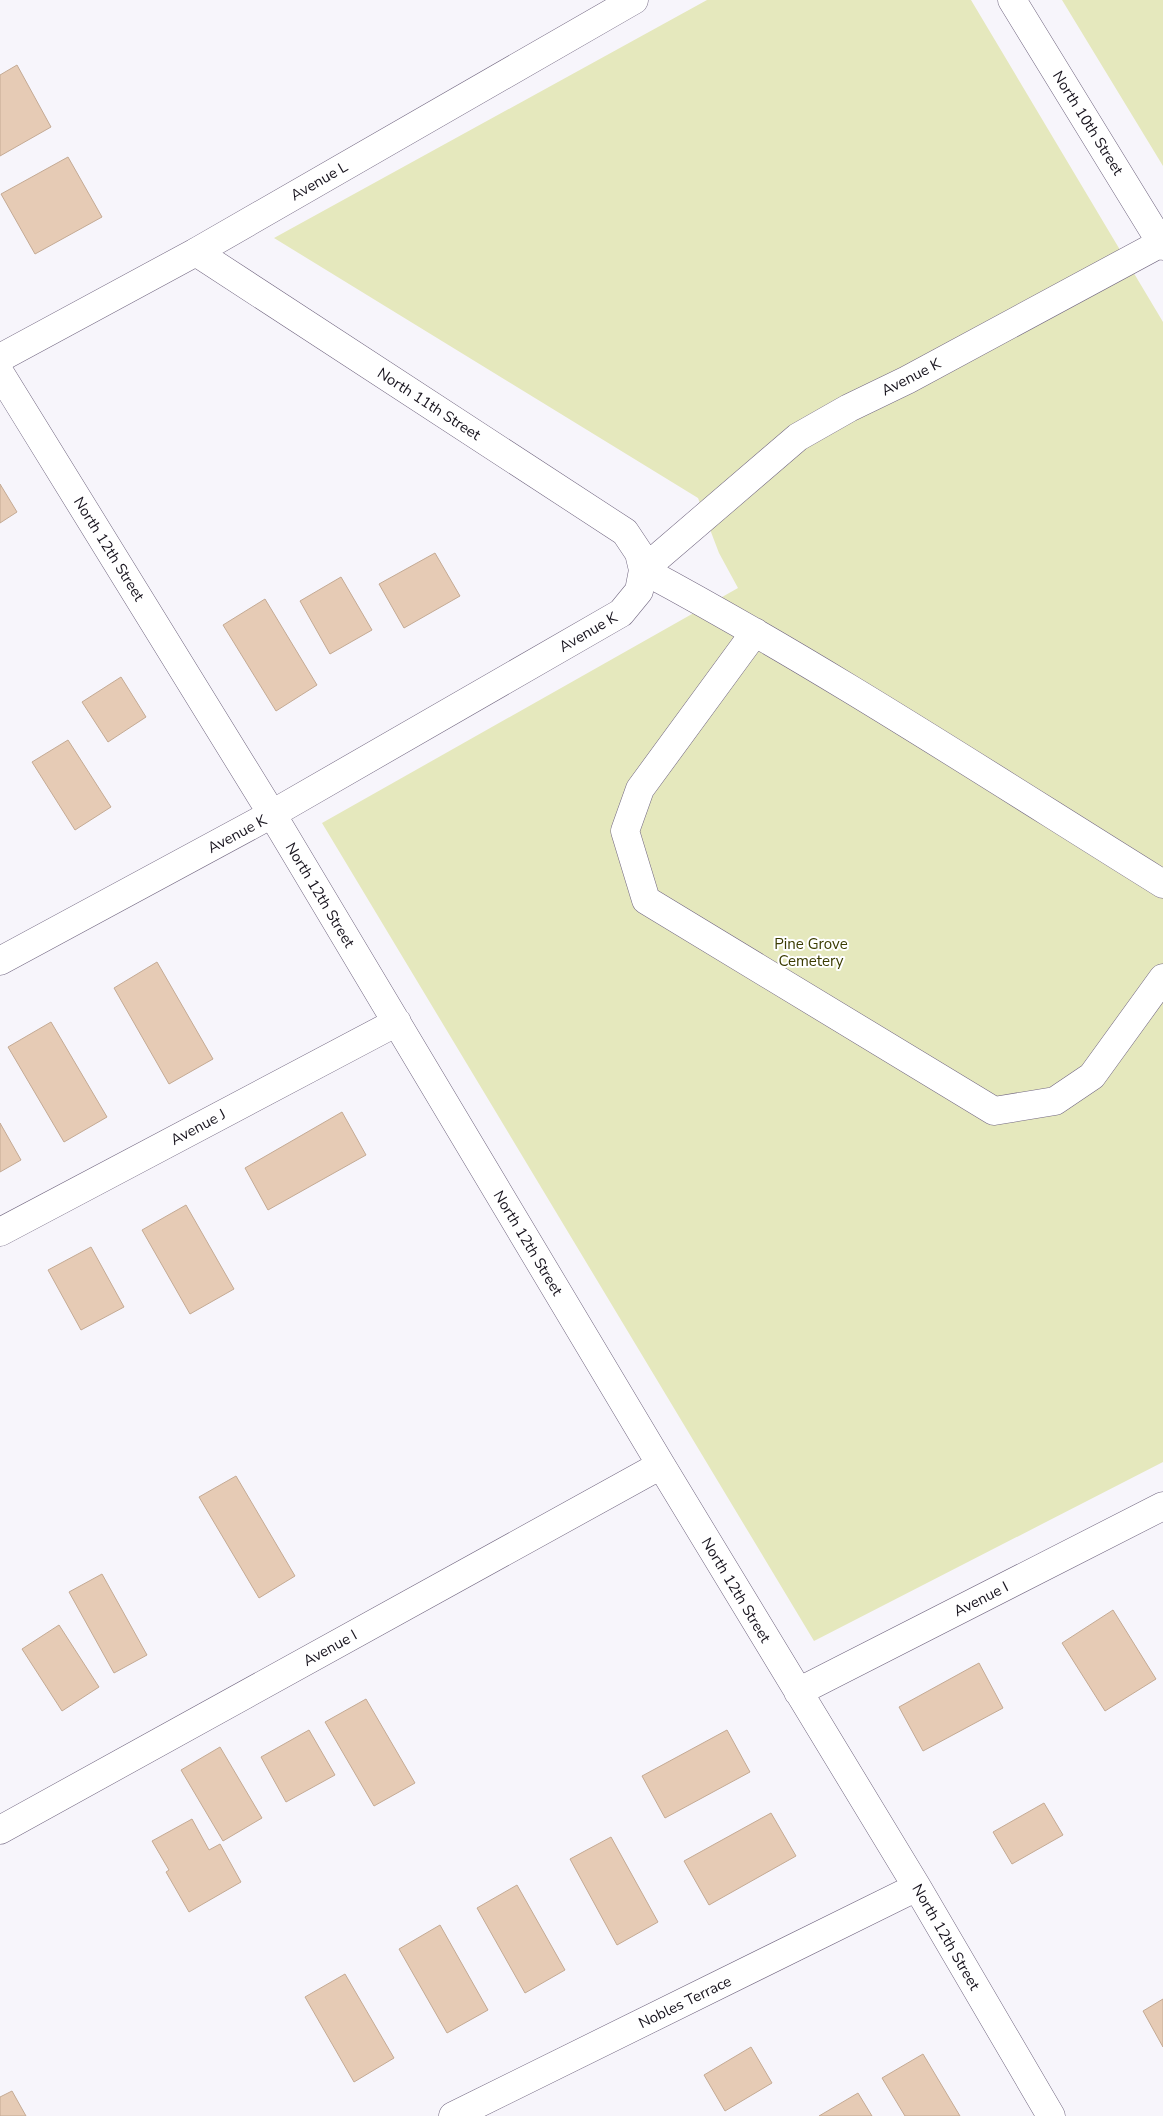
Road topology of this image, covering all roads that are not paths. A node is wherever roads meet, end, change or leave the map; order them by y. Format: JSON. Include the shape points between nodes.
{"nodes":[{"id":1,"x":634,"y":0,"type":"edge"},
{"id":2,"x":1012,"y":0,"type":"edge"},
{"id":3,"x":1162,"y":245,"type":"edge"},
{"id":4,"x":196,"y":252,"type":"junction"},
{"id":5,"x":0,"y":358,"type":"edge"},
{"id":6,"x":0,"y":372,"type":"edge"},
{"id":7,"x":643,"y":570,"type":"junction"},
{"id":8,"x":755,"y":632,"type":"junction"},
{"id":9,"x":272,"y":814,"type":"junction"},
{"id":10,"x":1163,"y":884,"type":"edge"},
{"id":11,"x":0,"y":961,"type":"edge"},
{"id":12,"x":1163,"y":978,"type":"edge"},
{"id":13,"x":397,"y":1022,"type":"junction"},
{"id":14,"x":0,"y":1232,"type":"edge"},
{"id":15,"x":661,"y":1465,"type":"junction"},
{"id":16,"x":1163,"y":1506,"type":"edge"},
{"id":17,"x":798,"y":1692,"type":"junction"},
{"id":18,"x":0,"y":1830,"type":"edge"},
{"id":19,"x":917,"y":1887,"type":"junction"},
{"id":20,"x":453,"y":2116,"type":"edge"},
{"id":21,"x":1051,"y":2116,"type":"edge"}],
"edges":[{"from":1,"to":4,"type":"street","name":"Avenue L"},
{"from":2,"to":3,"type":"street","name":"North 10th Street"},
{"from":3,"to":7,"type":"street","name":"Avenue K","via":[[798,437]]},
{"from":4,"to":5,"type":"street","name":"Avenue L"},
{"from":4,"to":7,"type":"street","name":"North 11th Street","via":[[625,532],[639,553]]},
{"from":6,"to":9,"type":"street","name":"North 12th Street"},
{"from":7,"to":8,"type":"street"},
{"from":7,"to":9,"type":"street","name":"Avenue K","via":[[639,591],[621,613]]},
{"from":8,"to":10,"type":"street","via":[[830,675]]},
{"from":8,"to":12,"type":"street","via":[[640,789],[625,831],[646,900],[994,1112],[1055,1101],[1092,1076]]},
{"from":9,"to":11,"type":"street","name":"Avenue K"},
{"from":9,"to":13,"type":"street","name":"North 12th Street"},
{"from":13,"to":14,"type":"street","name":"Avenue J"},
{"from":13,"to":15,"type":"street","name":"North 12th Street"},
{"from":15,"to":17,"type":"street","name":"North 12th Street"},
{"from":15,"to":18,"type":"street","name":"Avenue I"},
{"from":16,"to":17,"type":"street","name":"Avenue I"},
{"from":17,"to":19,"type":"street","name":"North 12th Street"},
{"from":19,"to":20,"type":"street","name":"Nobles Terrace"},
{"from":19,"to":21,"type":"street","name":"North 12th Street"}]}
